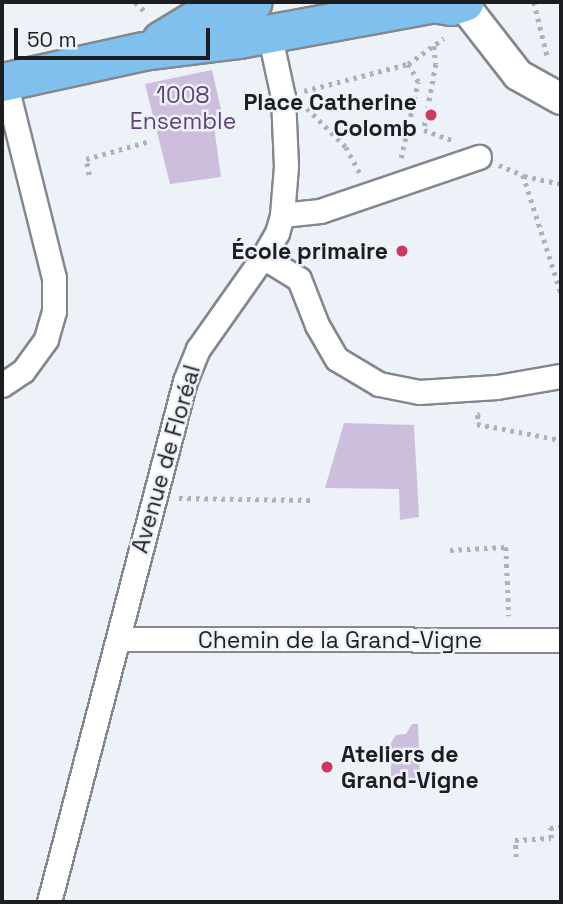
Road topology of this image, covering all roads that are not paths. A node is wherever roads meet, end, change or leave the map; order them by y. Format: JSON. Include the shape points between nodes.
{"nodes":[{"id":1,"x":445,"y":3,"type":"edge"},
{"id":2,"x":261,"y":17,"type":"edge"},
{"id":3,"x":3,"y":81,"type":"edge"},
{"id":4,"x":556,"y":85,"type":"edge"},
{"id":5,"x":479,"y":157,"type":"road end"},
{"id":6,"x":282,"y":215,"type":"junction"},
{"id":7,"x":263,"y":257,"type":"junction"},
{"id":8,"x":561,"y":376,"type":"edge"},
{"id":9,"x":2,"y":385,"type":"edge"},
{"id":10,"x":118,"y":639,"type":"junction"},
{"id":11,"x":561,"y":639,"type":"edge"},
{"id":12,"x":49,"y":902,"type":"edge"}],
"edges":[{"from":1,"to":2,"type":"main road"},
{"from":1,"to":4,"type":"street","via":[[518,75]]},
{"from":2,"to":3,"type":"main road","via":[[196,19],[143,51]]},
{"from":2,"to":6,"type":"street","name":"Avenue de Floréal","via":[[283,97],[286,166]]},
{"from":3,"to":9,"type":"street","via":[[54,278],[54,311],[46,339],[23,371]]},
{"from":5,"to":6,"type":"street","via":[[320,211]]},
{"from":6,"to":7,"type":"street","name":"Avenue de Floréal"},
{"from":7,"to":8,"type":"street","via":[[299,279],[337,359],[379,384],[419,392],[497,387]]},
{"from":7,"to":10,"type":"street","name":"Avenue de Floréal","via":[[198,349],[185,381]]},
{"from":10,"to":11,"type":"street","name":"Chemin de la Grand-Vigne"},
{"from":10,"to":12,"type":"street","name":"Avenue de Floréal"}]}
